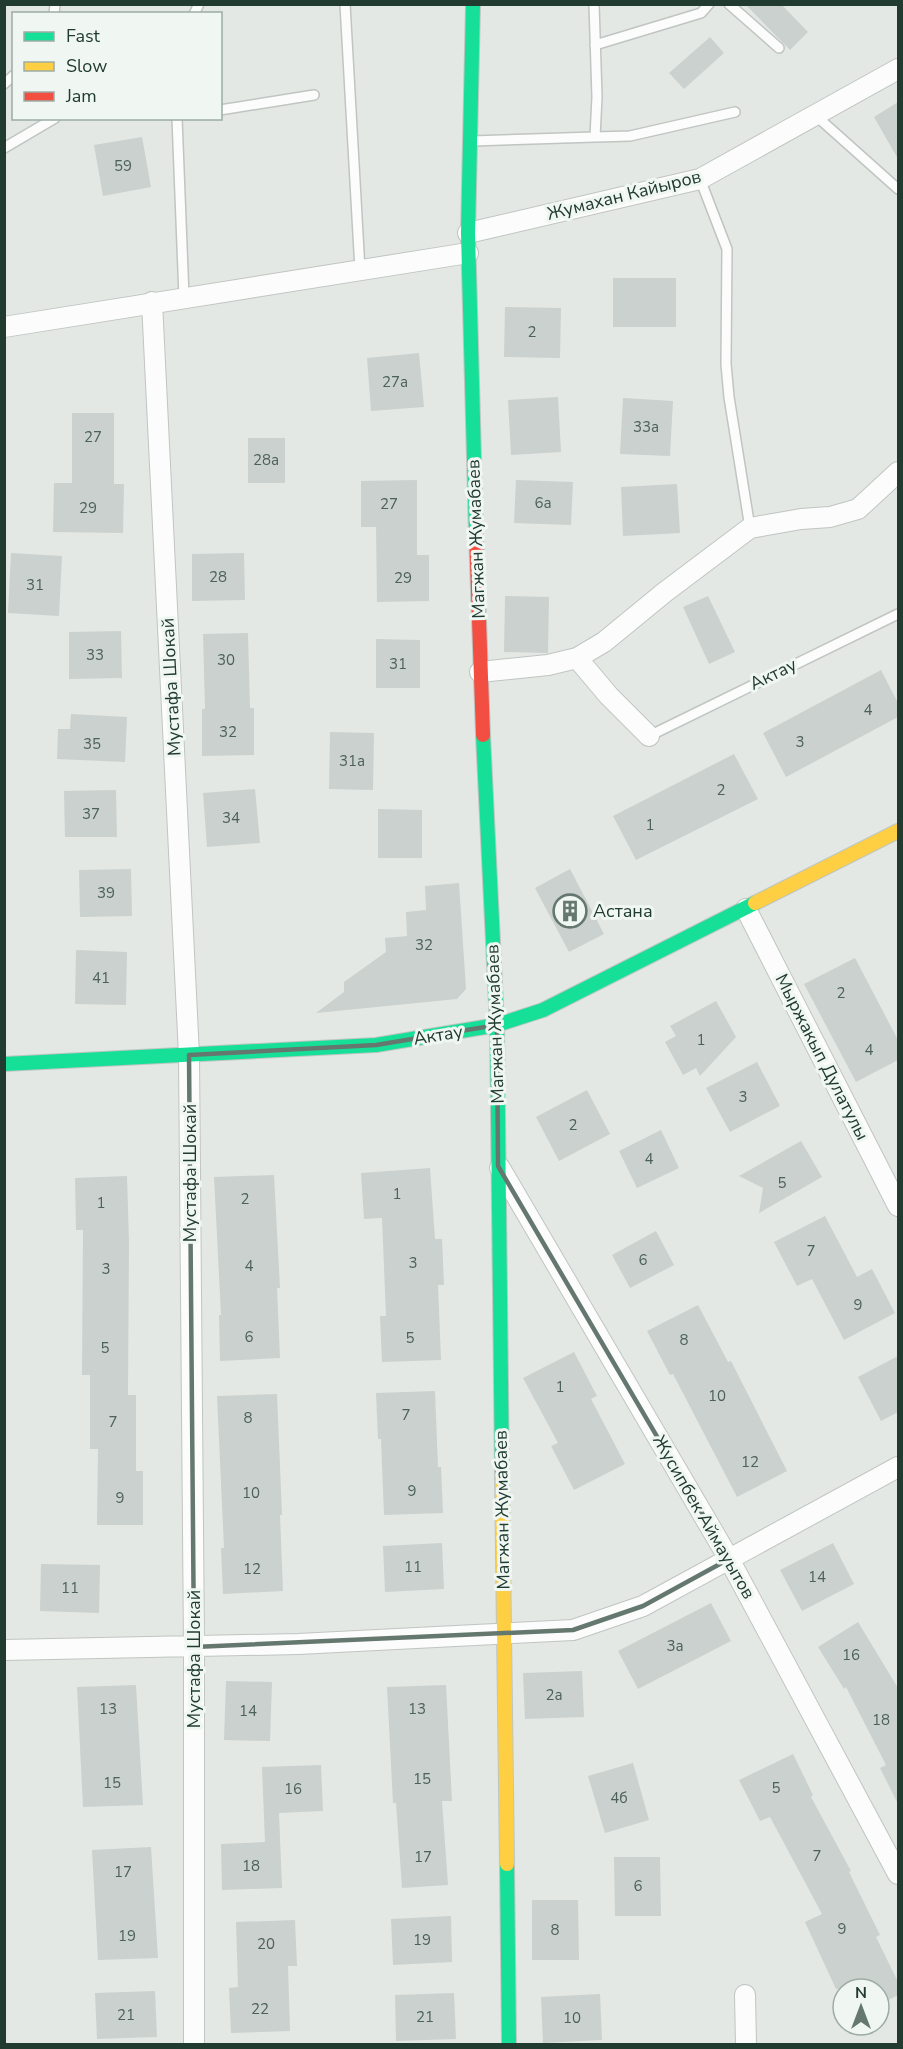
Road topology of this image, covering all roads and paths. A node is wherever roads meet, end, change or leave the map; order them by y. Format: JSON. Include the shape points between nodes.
{"nodes":[{"id":1,"x":345,"y":4,"type":"edge"},
{"id":2,"x":473,"y":4,"type":"edge"},
{"id":3,"x":594,"y":4,"type":"edge"},
{"id":4,"x":709,"y":4,"type":"edge"},
{"id":5,"x":729,"y":4,"type":"edge"},
{"id":6,"x":595,"y":45,"type":"junction"},
{"id":7,"x":779,"y":48,"type":"dead end"},
{"id":8,"x":898,"y":69,"type":"edge"},
{"id":9,"x":314,"y":95,"type":"dead end"},
{"id":10,"x":222,"y":110,"type":"edge"},
{"id":11,"x":735,"y":112,"type":"dead end"},
{"id":12,"x":814,"y":114,"type":"junction"},
{"id":13,"x":52,"y":120,"type":"edge"},
{"id":14,"x":177,"y":120,"type":"edge"},
{"id":15,"x":595,"y":136,"type":"junction"},
{"id":16,"x":469,"y":141,"type":"junction"},
{"id":17,"x":4,"y":148,"type":"edge"},
{"id":18,"x":700,"y":179,"type":"junction"},
{"id":19,"x":898,"y":189,"type":"edge"},
{"id":20,"x":468,"y":233,"type":"junction"},
{"id":21,"x":468,"y":253,"type":"junction"},
{"id":22,"x":360,"y":270,"type":"junction"},
{"id":23,"x":184,"y":297,"type":"junction"},
{"id":24,"x":152,"y":302,"type":"junction"},
{"id":25,"x":4,"y":327,"type":"edge"},
{"id":26,"x":898,"y":472,"type":"edge"},
{"id":27,"x":750,"y":528,"type":"junction"},
{"id":28,"x":898,"y":614,"type":"edge"},
{"id":29,"x":577,"y":658,"type":"junction"},
{"id":30,"x":480,"y":672,"type":"junction"},
{"id":31,"x":649,"y":736,"type":"joint"},
{"id":32,"x":898,"y":831,"type":"edge"},
{"id":33,"x":746,"y":909,"type":"junction"},
{"id":34,"x":497,"y":1025,"type":"junction"},
{"id":35,"x":189,"y":1055,"type":"junction"},
{"id":36,"x":4,"y":1064,"type":"edge"},
{"id":37,"x":498,"y":1166,"type":"junction"},
{"id":38,"x":898,"y":1206,"type":"edge"},
{"id":39,"x":898,"y":1467,"type":"edge"},
{"id":40,"x":729,"y":1559,"type":"junction"},
{"id":41,"x":503,"y":1634,"type":"junction"},
{"id":42,"x":194,"y":1647,"type":"junction"},
{"id":43,"x":4,"y":1650,"type":"edge"},
{"id":44,"x":898,"y":1874,"type":"edge"},
{"id":45,"x":745,"y":1995,"type":"dead end"},
{"id":46,"x":194,"y":2044,"type":"edge"},
{"id":47,"x":508,"y":2044,"type":"edge"},
{"id":48,"x":746,"y":2044,"type":"edge"}],
"edges":[{"from":1,"to":22,"type":"lane"},
{"from":2,"to":16,"type":"street","name":"Магжан Жумабаев"},
{"from":3,"to":6,"type":"lane"},
{"from":4,"to":6,"type":"lane","via":[[701,13]]},
{"from":5,"to":7,"type":"lane"},
{"from":6,"to":15,"type":"lane"},
{"from":8,"to":12,"type":"street","name":"Жумахан Кайыров"},
{"from":9,"to":10,"type":"lane"},
{"from":11,"to":15,"type":"lane","via":[[630,136]]},
{"from":12,"to":18,"type":"street","name":"Жумахан Кайыров"},
{"from":12,"to":19,"type":"lane"},
{"from":13,"to":17,"type":"lane"},
{"from":14,"to":23,"type":"lane"},
{"from":15,"to":16,"type":"lane"},
{"from":16,"to":20,"type":"street","name":"Магжан Жумабаев"},
{"from":18,"to":20,"type":"street","name":"Жумахан Кайыров"},
{"from":18,"to":27,"type":"lane","via":[[727,249],[726,364]]},
{"from":20,"to":21,"type":"street","name":"Магжан Жумабаев"},
{"from":21,"to":22,"type":"street"},
{"from":21,"to":30,"type":"street","name":"Магжан Жумабаев"},
{"from":22,"to":23,"type":"street"},
{"from":23,"to":24,"type":"street"},
{"from":24,"to":25,"type":"street"},
{"from":24,"to":35,"type":"street","name":"Мустафа Шокай"},
{"from":26,"to":27,"type":"street","via":[[858,509],[830,517]]},
{"from":27,"to":29,"type":"street","via":[[604,642]]},
{"from":28,"to":31,"type":"lane","name":"Актау"},
{"from":29,"to":30,"type":"street"},
{"from":29,"to":31,"type":"street"},
{"from":30,"to":34,"type":"street","name":"Магжан Жумабаев"},
{"from":32,"to":33,"type":"street","name":"Актау"},
{"from":33,"to":34,"type":"street","name":"Актау","via":[[543,1010]]},
{"from":33,"to":38,"type":"street","name":"Мыржакып Дулатулы"},
{"from":34,"to":35,"type":"street","name":"Актау","via":[[376,1045]]},
{"from":34,"to":37,"type":"street","name":"Магжан Жумабаев"},
{"from":35,"to":36,"type":"street","name":"Актау"},
{"from":35,"to":42,"type":"street","name":"Мустафа Шокай"},
{"from":37,"to":40,"type":"street","name":"Жусипбек Аймауытов"},
{"from":37,"to":41,"type":"street","name":"Магжан Жумабаев"},
{"from":39,"to":40,"type":"street"},
{"from":40,"to":41,"type":"street","via":[[643,1606],[573,1630]]},
{"from":40,"to":44,"type":"street","name":"Жусипбек Аймауытов"},
{"from":41,"to":42,"type":"street"},
{"from":41,"to":47,"type":"street","name":"Магжан Жумабаев"},
{"from":42,"to":43,"type":"street"},
{"from":42,"to":46,"type":"street","name":"Мустафа Шокай"},
{"from":45,"to":48,"type":"street"}]}
